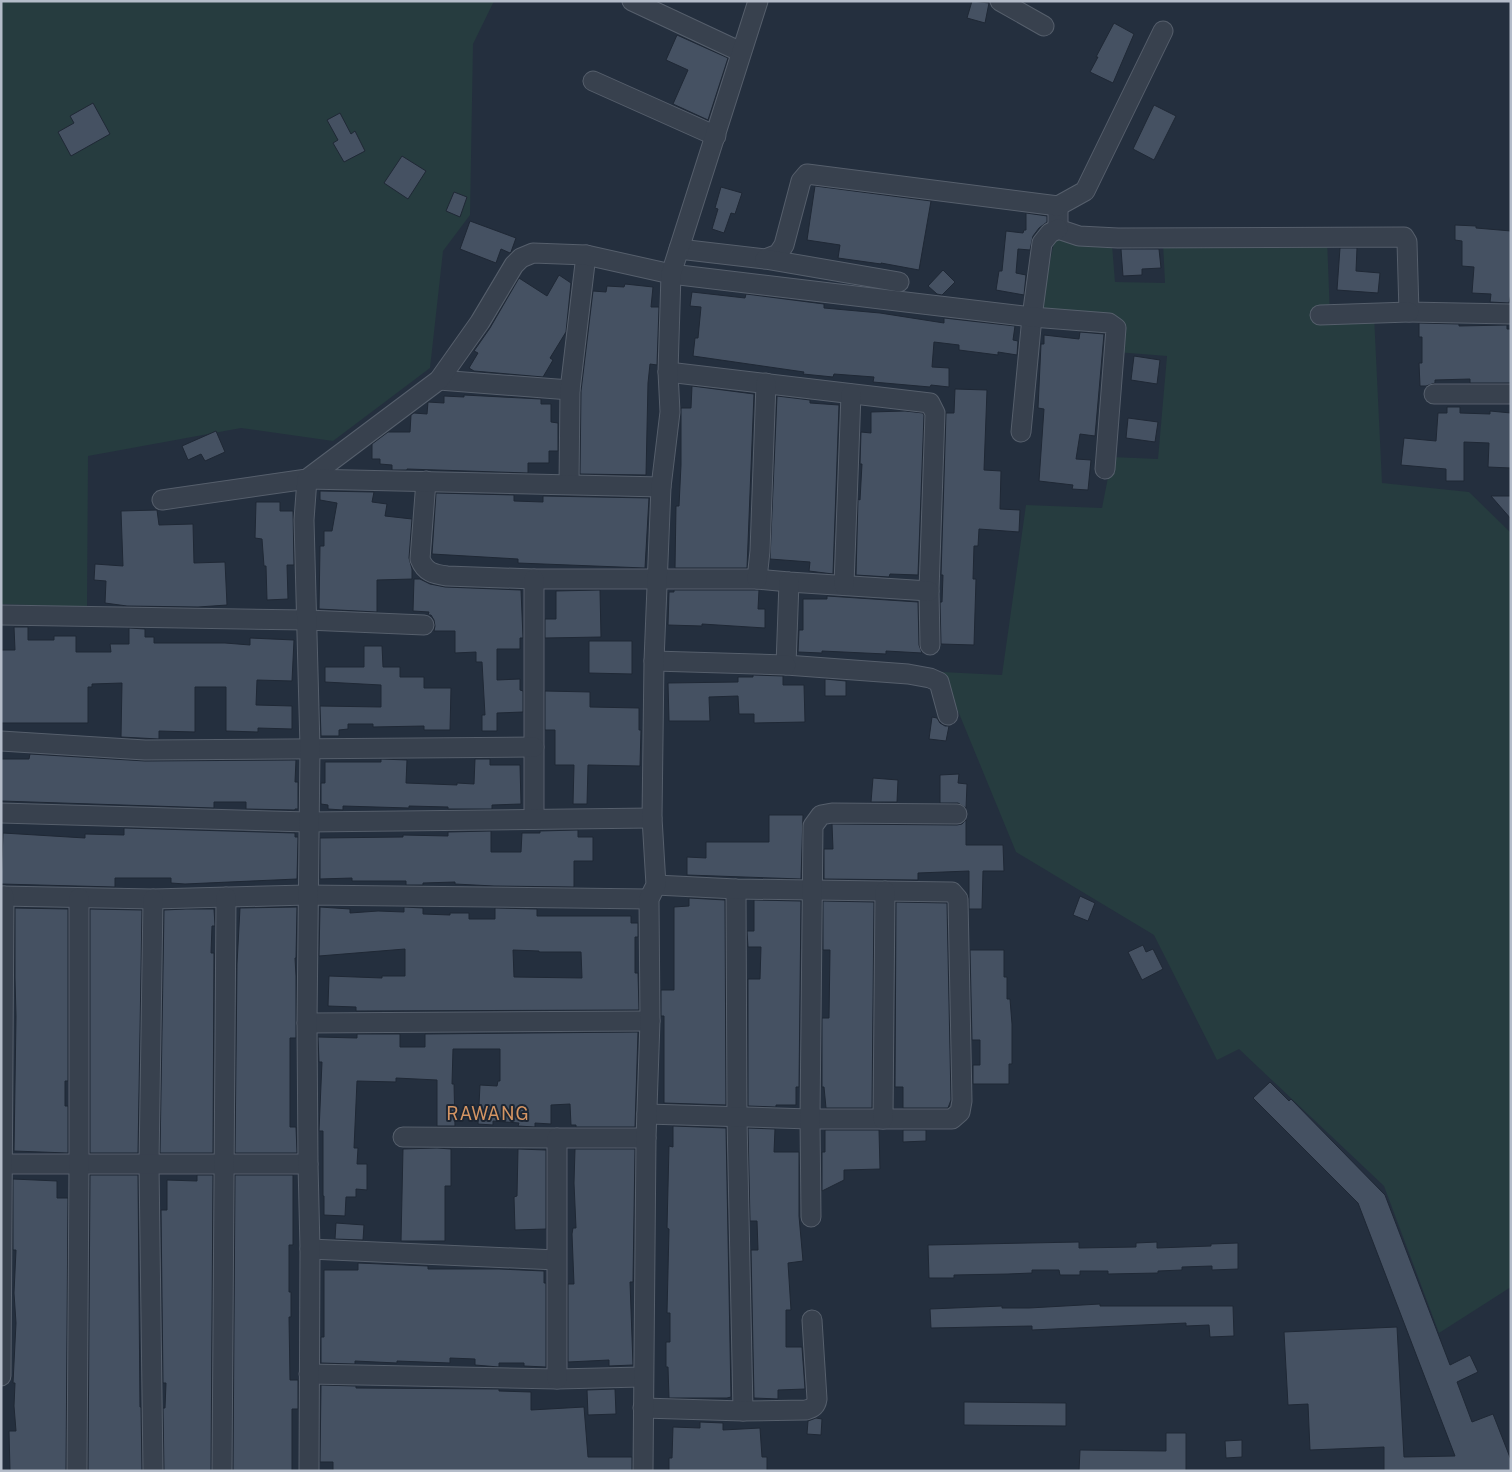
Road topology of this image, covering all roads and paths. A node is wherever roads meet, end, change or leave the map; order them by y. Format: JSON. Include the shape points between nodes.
{"nodes":[{"id":1,"x":632,"y":1,"type":"edge"},
{"id":2,"x":758,"y":1,"type":"edge"},
{"id":3,"x":1000,"y":1,"type":"edge"},
{"id":4,"x":1044,"y":26,"type":"dead end"},
{"id":5,"x":1163,"y":32,"type":"dead end"},
{"id":6,"x":741,"y":52,"type":"junction"},
{"id":7,"x":592,"y":81,"type":"dead end"},
{"id":8,"x":716,"y":136,"type":"junction"},
{"id":9,"x":1058,"y":206,"type":"junction"},
{"id":10,"x":1058,"y":229,"type":"junction"},
{"id":11,"x":679,"y":249,"type":"junction"},
{"id":12,"x":586,"y":255,"type":"junction"},
{"id":13,"x":765,"y":260,"type":"junction"},
{"id":14,"x":671,"y":274,"type":"junction"},
{"id":15,"x":899,"y":282,"type":"dead end"},
{"id":16,"x":1408,"y":312,"type":"junction"},
{"id":17,"x":1511,"y":314,"type":"edge"},
{"id":18,"x":1320,"y":315,"type":"dead end"},
{"id":19,"x":1032,"y":317,"type":"junction"},
{"id":20,"x":668,"y":372,"type":"junction"},
{"id":21,"x":439,"y":380,"type":"junction"},
{"id":22,"x":766,"y":383,"type":"junction"},
{"id":23,"x":570,"y":390,"type":"junction"},
{"id":24,"x":851,"y":394,"type":"junction"},
{"id":25,"x":1434,"y":394,"type":"dead end"},
{"id":26,"x":1511,"y":394,"type":"edge"},
{"id":27,"x":1021,"y":432,"type":"dead end"},
{"id":28,"x":1105,"y":469,"type":"dead end"},
{"id":29,"x":307,"y":479,"type":"junction"},
{"id":30,"x":426,"y":481,"type":"junction"},
{"id":31,"x":569,"y":484,"type":"junction"},
{"id":32,"x":661,"y":487,"type":"junction"},
{"id":33,"x":162,"y":500,"type":"dead end"},
{"id":34,"x":534,"y":578,"type":"junction"},
{"id":35,"x":658,"y":578,"type":"junction"},
{"id":36,"x":757,"y":579,"type":"junction"},
{"id":37,"x":789,"y":582,"type":"junction"},
{"id":38,"x":844,"y":585,"type":"junction"},
{"id":39,"x":929,"y":591,"type":"junction"},
{"id":40,"x":1,"y":615,"type":"edge"},
{"id":41,"x":307,"y":620,"type":"junction"},
{"id":42,"x":424,"y":625,"type":"dead end"},
{"id":43,"x":930,"y":645,"type":"dead end"},
{"id":44,"x":654,"y":661,"type":"junction"},
{"id":45,"x":786,"y":665,"type":"junction"},
{"id":46,"x":948,"y":715,"type":"dead end"},
{"id":47,"x":1,"y":741,"type":"edge"},
{"id":48,"x":534,"y":747,"type":"junction"},
{"id":49,"x":310,"y":748,"type":"junction"},
{"id":50,"x":1,"y":813,"type":"edge"},
{"id":51,"x":957,"y":814,"type":"dead end"},
{"id":52,"x":534,"y":818,"type":"junction"},
{"id":53,"x":652,"y":818,"type":"junction"},
{"id":54,"x":308,"y":822,"type":"junction"},
{"id":55,"x":736,"y":889,"type":"junction"},
{"id":56,"x":812,"y":890,"type":"junction"},
{"id":57,"x":885,"y":891,"type":"junction"},
{"id":58,"x":653,"y":892,"type":"junction"},
{"id":59,"x":308,"y":895,"type":"junction"},
{"id":60,"x":3,"y":896,"type":"edge"},
{"id":61,"x":226,"y":897,"type":"junction"},
{"id":62,"x":79,"y":898,"type":"junction"},
{"id":63,"x":153,"y":899,"type":"junction"},
{"id":64,"x":650,"y":1021,"type":"junction"},
{"id":65,"x":307,"y":1023,"type":"junction"},
{"id":66,"x":647,"y":1114,"type":"junction"},
{"id":67,"x":737,"y":1118,"type":"junction"},
{"id":68,"x":810,"y":1119,"type":"junction"},
{"id":69,"x":883,"y":1119,"type":"junction"},
{"id":70,"x":403,"y":1137,"type":"dead end"},
{"id":71,"x":557,"y":1138,"type":"junction"},
{"id":72,"x":646,"y":1138,"type":"junction"},
{"id":73,"x":2,"y":1164,"type":"edge"},
{"id":74,"x":80,"y":1164,"type":"junction"},
{"id":75,"x":149,"y":1164,"type":"junction"},
{"id":76,"x":224,"y":1164,"type":"junction"},
{"id":77,"x":308,"y":1164,"type":"junction"},
{"id":78,"x":811,"y":1217,"type":"dead end"},
{"id":79,"x":310,"y":1249,"type":"junction"},
{"id":80,"x":556,"y":1260,"type":"junction"},
{"id":81,"x":812,"y":1320,"type":"dead end"},
{"id":82,"x":309,"y":1374,"type":"junction"},
{"id":83,"x":1,"y":1376,"type":"edge"},
{"id":84,"x":642,"y":1377,"type":"junction"},
{"id":85,"x":557,"y":1379,"type":"junction"},
{"id":86,"x":643,"y":1408,"type":"junction"},
{"id":87,"x":743,"y":1411,"type":"junction"},
{"id":88,"x":77,"y":1471,"type":"edge"},
{"id":89,"x":153,"y":1471,"type":"edge"},
{"id":90,"x":222,"y":1471,"type":"edge"},
{"id":91,"x":308,"y":1471,"type":"edge"},
{"id":92,"x":643,"y":1471,"type":"edge"}],
"edges":[{"from":1,"to":6,"type":"street"},
{"from":2,"to":6,"type":"street"},
{"from":3,"to":4,"type":"street"},
{"from":5,"to":9,"type":"street","via":[[1086,191]]},
{"from":6,"to":8,"type":"street"},
{"from":7,"to":8,"type":"street"},
{"from":8,"to":11,"type":"street"},
{"from":9,"to":10,"type":"street"},
{"from":9,"to":13,"type":"street","via":[[807,174],[801,181],[784,245],[778,254]]},
{"from":10,"to":16,"type":"street","via":[[1079,236],[1118,238],[1404,237],[1407,242]]},
{"from":10,"to":19,"type":"street","via":[[1042,243]]},
{"from":11,"to":13,"type":"street"},
{"from":11,"to":14,"type":"street"},
{"from":12,"to":14,"type":"street"},
{"from":12,"to":21,"type":"street","via":[[533,253],[521,258]]},
{"from":12,"to":23,"type":"street"},
{"from":13,"to":15,"type":"street"},
{"from":14,"to":19,"type":"street"},
{"from":14,"to":20,"type":"street"},
{"from":16,"to":17,"type":"street"},
{"from":16,"to":18,"type":"street"},
{"from":19,"to":27,"type":"street"},
{"from":19,"to":28,"type":"street","via":[[1110,323],[1116,328]]},
{"from":20,"to":22,"type":"street"},
{"from":20,"to":32,"type":"street","via":[[670,412]]},
{"from":21,"to":23,"type":"street"},
{"from":21,"to":29,"type":"street"},
{"from":22,"to":24,"type":"street"},
{"from":22,"to":36,"type":"street"},
{"from":23,"to":31,"type":"street"},
{"from":24,"to":38,"type":"street"},
{"from":24,"to":39,"type":"street","via":[[930,403],[935,413]]},
{"from":25,"to":26,"type":"street"},
{"from":29,"to":30,"type":"street"},
{"from":29,"to":33,"type":"street"},
{"from":29,"to":41,"type":"street","via":[[304,520]]},
{"from":30,"to":31,"type":"street"},
{"from":30,"to":34,"type":"street","via":[[420,559],[424,569],[447,576]]},
{"from":31,"to":32,"type":"street"},
{"from":32,"to":35,"type":"street"},
{"from":34,"to":35,"type":"street"},
{"from":34,"to":48,"type":"street"},
{"from":35,"to":36,"type":"street"},
{"from":35,"to":44,"type":"street"},
{"from":36,"to":37,"type":"street"},
{"from":37,"to":38,"type":"street"},
{"from":37,"to":45,"type":"street"},
{"from":38,"to":39,"type":"street"},
{"from":39,"to":43,"type":"street"},
{"from":40,"to":41,"type":"street"},
{"from":41,"to":42,"type":"street"},
{"from":41,"to":49,"type":"street"},
{"from":44,"to":45,"type":"street"},
{"from":44,"to":53,"type":"street"},
{"from":45,"to":46,"type":"street","via":[[930,678],[939,682]]},
{"from":47,"to":49,"type":"street","via":[[145,750]]},
{"from":48,"to":49,"type":"street"},
{"from":48,"to":52,"type":"street"},
{"from":49,"to":54,"type":"street"},
{"from":50,"to":54,"type":"street"},
{"from":51,"to":56,"type":"street","via":[[821,815],[812,826]]},
{"from":52,"to":53,"type":"street"},
{"from":52,"to":54,"type":"street"},
{"from":53,"to":58,"type":"street"},
{"from":54,"to":59,"type":"street"},
{"from":55,"to":56,"type":"street"},
{"from":55,"to":58,"type":"street"},
{"from":55,"to":67,"type":"street"},
{"from":56,"to":57,"type":"street"},
{"from":56,"to":68,"type":"street"},
{"from":57,"to":69,"type":"street"},
{"from":57,"to":69,"type":"street","via":[[952,892],[958,899],[962,1101],[960,1112],[952,1119]]},
{"from":58,"to":59,"type":"street"},
{"from":58,"to":64,"type":"street"},
{"from":59,"to":61,"type":"street"},
{"from":59,"to":65,"type":"street"},
{"from":60,"to":62,"type":"street"},
{"from":60,"to":73,"type":"street"},
{"from":61,"to":63,"type":"street"},
{"from":61,"to":76,"type":"street"},
{"from":62,"to":63,"type":"street"},
{"from":62,"to":74,"type":"street"},
{"from":63,"to":75,"type":"street"},
{"from":64,"to":65,"type":"street"},
{"from":64,"to":66,"type":"street"},
{"from":65,"to":77,"type":"street"},
{"from":66,"to":67,"type":"street"},
{"from":66,"to":72,"type":"street"},
{"from":67,"to":68,"type":"street"},
{"from":67,"to":87,"type":"street"},
{"from":68,"to":69,"type":"street"},
{"from":68,"to":78,"type":"street"},
{"from":70,"to":71,"type":"street"},
{"from":71,"to":72,"type":"street"},
{"from":71,"to":80,"type":"street"},
{"from":72,"to":84,"type":"street"},
{"from":73,"to":74,"type":"street"},
{"from":73,"to":83,"type":"street"},
{"from":74,"to":75,"type":"street"},
{"from":74,"to":88,"type":"street"},
{"from":75,"to":76,"type":"street"},
{"from":75,"to":89,"type":"street"},
{"from":76,"to":77,"type":"street"},
{"from":76,"to":90,"type":"street"},
{"from":77,"to":79,"type":"street"},
{"from":79,"to":80,"type":"street"},
{"from":79,"to":82,"type":"street"},
{"from":80,"to":85,"type":"street"},
{"from":81,"to":87,"type":"street","via":[[816,1404],[806,1410]]},
{"from":82,"to":85,"type":"street"},
{"from":82,"to":91,"type":"street"},
{"from":84,"to":85,"type":"street"},
{"from":84,"to":86,"type":"street"},
{"from":86,"to":87,"type":"street"},
{"from":86,"to":92,"type":"street"}]}
